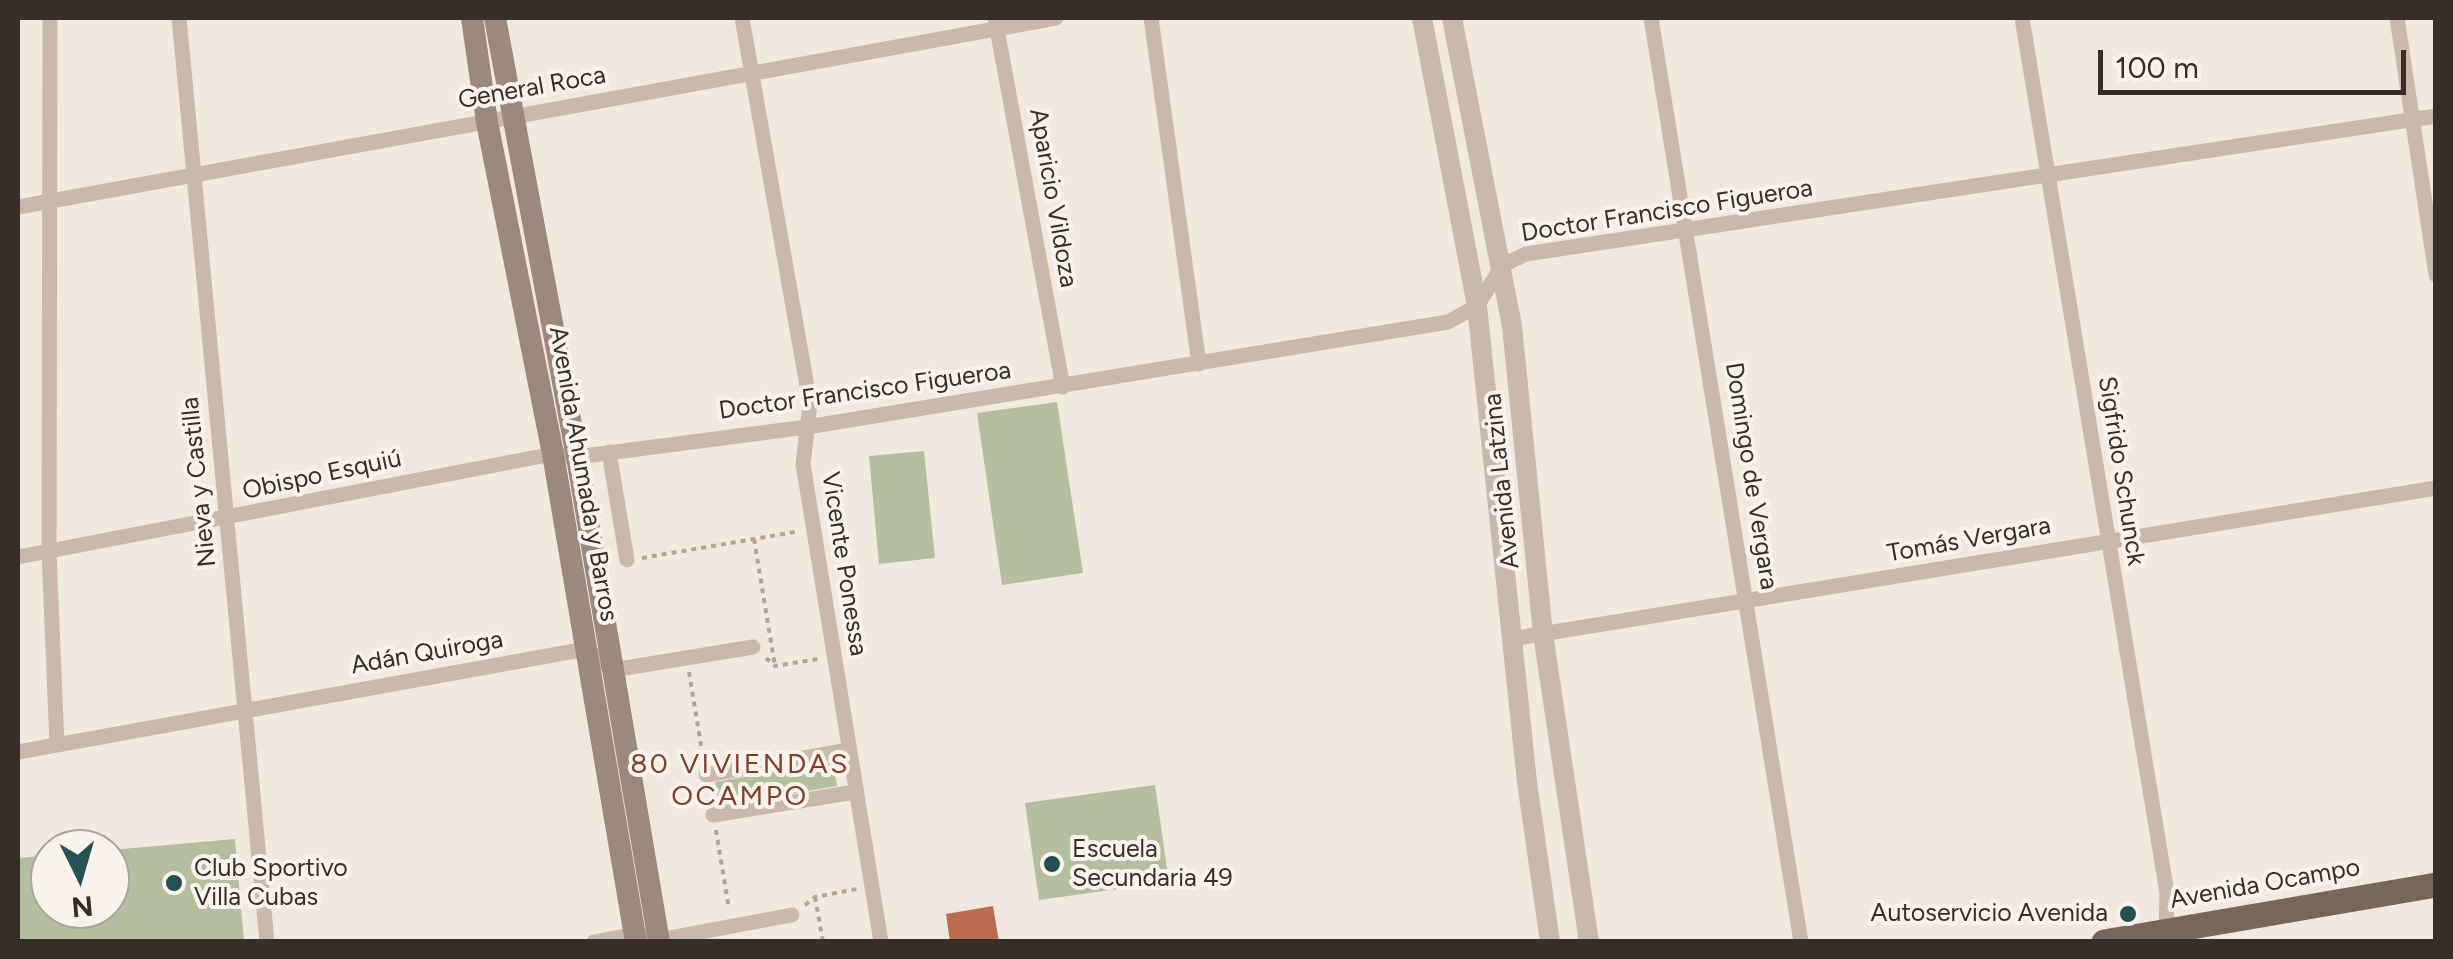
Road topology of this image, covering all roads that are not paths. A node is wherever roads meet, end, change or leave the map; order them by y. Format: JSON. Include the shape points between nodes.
{"nodes":[{"id":1,"x":50,"y":18,"type":"edge"},
{"id":2,"x":178,"y":18,"type":"edge"},
{"id":3,"x":472,"y":18,"type":"edge"},
{"id":4,"x":495,"y":18,"type":"edge"},
{"id":5,"x":742,"y":18,"type":"edge"},
{"id":6,"x":1056,"y":18,"type":"edge"},
{"id":7,"x":1152,"y":18,"type":"edge"},
{"id":8,"x":1422,"y":18,"type":"edge"},
{"id":9,"x":1452,"y":18,"type":"edge"},
{"id":10,"x":1651,"y":18,"type":"edge"},
{"id":11,"x":2022,"y":18,"type":"edge"},
{"id":12,"x":2397,"y":18,"type":"edge"},
{"id":13,"x":996,"y":23,"type":"edge"},
{"id":14,"x":752,"y":73,"type":"junction"},
{"id":15,"x":2436,"y":116,"type":"edge"},
{"id":16,"x":499,"y":119,"type":"junction"},
{"id":17,"x":2411,"y":121,"type":"junction"},
{"id":18,"x":192,"y":176,"type":"junction"},
{"id":19,"x":2049,"y":178,"type":"junction"},
{"id":20,"x":50,"y":201,"type":"junction"},
{"id":21,"x":18,"y":206,"type":"edge"},
{"id":22,"x":1687,"y":233,"type":"junction"},
{"id":23,"x":1503,"y":266,"type":"junction"},
{"id":24,"x":2436,"y":275,"type":"edge"},
{"id":25,"x":1477,"y":306,"type":"junction"},
{"id":26,"x":1199,"y":364,"type":"junction"},
{"id":27,"x":1063,"y":387,"type":"junction"},
{"id":28,"x":807,"y":427,"type":"junction"},
{"id":29,"x":609,"y":452,"type":"junction"},
{"id":30,"x":565,"y":455,"type":"junction"},
{"id":31,"x":2436,"y":488,"type":"edge"},
{"id":32,"x":228,"y":520,"type":"junction"},
{"id":33,"x":2107,"y":542,"type":"junction"},
{"id":34,"x":49,"y":552,"type":"junction"},
{"id":35,"x":18,"y":557,"type":"edge"},
{"id":36,"x":627,"y":560,"type":"road end"},
{"id":37,"x":1746,"y":603,"type":"junction"},
{"id":38,"x":1543,"y":634,"type":"junction"},
{"id":39,"x":1512,"y":639,"type":"junction"},
{"id":40,"x":754,"y":646,"type":"road end"},
{"id":41,"x":586,"y":649,"type":"junction"},
{"id":42,"x":613,"y":670,"type":"junction"},
{"id":43,"x":246,"y":711,"type":"junction"},
{"id":44,"x":56,"y":745,"type":"junction"},
{"id":45,"x":848,"y":750,"type":"junction"},
{"id":46,"x":18,"y":752,"type":"edge"},
{"id":47,"x":706,"y":774,"type":"dead end"},
{"id":48,"x":855,"y":792,"type":"junction"},
{"id":49,"x":713,"y":815,"type":"dead end"},
{"id":50,"x":2436,"y":885,"type":"edge"},
{"id":51,"x":792,"y":915,"type":"road end"},
{"id":52,"x":2167,"y":937,"type":"edge"},
{"id":53,"x":647,"y":939,"type":"edge"},
{"id":54,"x":2119,"y":940,"type":"edge"},
{"id":55,"x":267,"y":942,"type":"edge"},
{"id":56,"x":594,"y":942,"type":"edge"},
{"id":57,"x":880,"y":942,"type":"edge"},
{"id":58,"x":1550,"y":942,"type":"edge"},
{"id":59,"x":1589,"y":942,"type":"edge"},
{"id":60,"x":1801,"y":942,"type":"edge"}],
"edges":[{"from":1,"to":20,"type":"street"},
{"from":2,"to":18,"type":"street","name":"Nieva y Castilla"},
{"from":3,"to":16,"type":"main road","name":"Avenida Ahumada y Barros"},
{"from":4,"to":16,"type":"main road","name":"Avenida Ahumada y Barros"},
{"from":5,"to":14,"type":"street","name":"Vicente Ponessa"},
{"from":6,"to":13,"type":"street","name":"General Roca"},
{"from":7,"to":26,"type":"street"},
{"from":8,"to":25,"type":"street","name":"Avenida Latzina"},
{"from":9,"to":23,"type":"street","name":"Avenida Latzina"},
{"from":10,"to":22,"type":"street","name":"Domingo de Vergara"},
{"from":11,"to":19,"type":"street","name":"Sigfrido Schunck"},
{"from":12,"to":17,"type":"street"},
{"from":13,"to":14,"type":"street","name":"General Roca"},
{"from":13,"to":27,"type":"street","name":"Aparicio Vildoza"},
{"from":14,"to":16,"type":"street","name":"General Roca"},
{"from":14,"to":28,"type":"street","name":"Vicente Ponessa","via":[[810,404]]},
{"from":15,"to":17,"type":"street","name":"Doctor Francisco Figueroa"},
{"from":16,"to":18,"type":"street","name":"General Roca"},
{"from":16,"to":30,"type":"main road","name":"Avenida Ahumada y Barros"},
{"from":17,"to":19,"type":"street","name":"Doctor Francisco Figueroa"},
{"from":17,"to":24,"type":"street"},
{"from":18,"to":20,"type":"street","name":"General Roca"},
{"from":18,"to":32,"type":"street","name":"Nieva y Castilla"},
{"from":19,"to":22,"type":"street","name":"Doctor Francisco Figueroa"},
{"from":19,"to":33,"type":"street","name":"Sigfrido Schunck"},
{"from":20,"to":21,"type":"street","name":"General Roca"},
{"from":20,"to":34,"type":"street"},
{"from":22,"to":23,"type":"street","name":"Doctor Francisco Figueroa","via":[[1526,254]]},
{"from":22,"to":37,"type":"street","name":"Domingo de Vergara"},
{"from":23,"to":25,"type":"street","name":"Doctor Francisco Figueroa"},
{"from":23,"to":38,"type":"street","name":"Avenida Latzina"},
{"from":25,"to":26,"type":"street","name":"Doctor Francisco Figueroa","via":[[1448,322]]},
{"from":25,"to":39,"type":"street","name":"Avenida Latzina"},
{"from":26,"to":27,"type":"street","name":"Doctor Francisco Figueroa"},
{"from":27,"to":28,"type":"street","name":"Doctor Francisco Figueroa"},
{"from":28,"to":29,"type":"street","name":"Doctor Francisco Figueroa"},
{"from":28,"to":45,"type":"street","name":"Vicente Ponessa","via":[[803,464]]},
{"from":29,"to":30,"type":"street","name":"Doctor Francisco Figueroa"},
{"from":29,"to":36,"type":"street"},
{"from":30,"to":32,"type":"street","name":"Obispo Esquiú"},
{"from":30,"to":41,"type":"main road","name":"Avenida Ahumada y Barros"},
{"from":30,"to":42,"type":"main road","name":"Avenida Ahumada y Barros"},
{"from":31,"to":33,"type":"street","name":"Tomás Vergara"},
{"from":32,"to":34,"type":"street","name":"Obispo Esquiú"},
{"from":32,"to":43,"type":"street","name":"Nieva y Castilla"},
{"from":33,"to":37,"type":"street","name":"Tomás Vergara"},
{"from":33,"to":52,"type":"street","name":"Sigfrido Schunck","via":[[2167,893]]},
{"from":34,"to":35,"type":"street","name":"Obispo Esquiú"},
{"from":34,"to":44,"type":"street"},
{"from":37,"to":38,"type":"street","name":"Tomás Vergara"},
{"from":37,"to":60,"type":"street","name":"Domingo de Vergara"},
{"from":38,"to":39,"type":"street","name":"Tomás Vergara"},
{"from":38,"to":59,"type":"street","name":"Avenida Latzina"},
{"from":39,"to":58,"type":"street","name":"Avenida Latzina"},
{"from":40,"to":42,"type":"street"},
{"from":41,"to":42,"type":"street"},
{"from":41,"to":43,"type":"street","name":"Adán Quiroga"},
{"from":41,"to":53,"type":"main road","name":"Avenida Ahumada y Barros"},
{"from":42,"to":53,"type":"main road","name":"Avenida Ahumada y Barros"},
{"from":43,"to":44,"type":"street","name":"Adán Quiroga"},
{"from":43,"to":55,"type":"street","name":"Nieva y Castilla"},
{"from":44,"to":46,"type":"street","name":"Adán Quiroga"},
{"from":45,"to":47,"type":"street"},
{"from":45,"to":48,"type":"street","name":"Vicente Ponessa"},
{"from":48,"to":49,"type":"street"},
{"from":48,"to":57,"type":"street","name":"Vicente Ponessa"},
{"from":50,"to":52,"type":"main road","name":"Avenida Ocampo"},
{"from":51,"to":53,"type":"street"},
{"from":52,"to":54,"type":"main road","name":"Avenida Ocampo"},
{"from":53,"to":56,"type":"street"}]}
